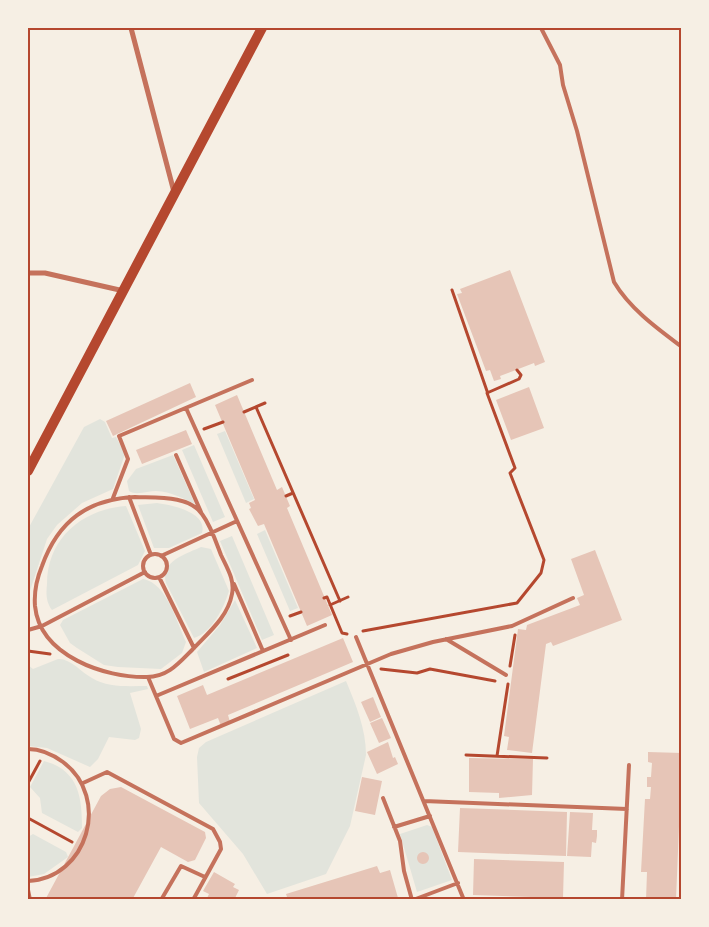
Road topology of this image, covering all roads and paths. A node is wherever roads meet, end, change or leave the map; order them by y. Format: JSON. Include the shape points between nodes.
{"nodes":[{"id":1,"x":131,"y":28,"type":"edge"},
{"id":2,"x":262,"y":28,"type":"edge"},
{"id":3,"x":541,"y":28,"type":"edge"},
{"id":4,"x":174,"y":193,"type":"junction"},
{"id":5,"x":28,"y":272,"type":"edge"},
{"id":6,"x":452,"y":290,"type":"dead end"},
{"id":7,"x":124,"y":291,"type":"junction"},
{"id":8,"x":682,"y":347,"type":"edge"},
{"id":9,"x":518,"y":370,"type":"dead end"},
{"id":10,"x":252,"y":380,"type":"dead end"},
{"id":11,"x":487,"y":391,"type":"junction"},
{"id":12,"x":266,"y":403,"type":"dead end"},
{"id":13,"x":256,"y":407,"type":"junction"},
{"id":14,"x":186,"y":408,"type":"junction"},
{"id":15,"x":244,"y":412,"type":"dead end"},
{"id":16,"x":176,"y":455,"type":"dead end"},
{"id":17,"x":28,"y":471,"type":"edge"},
{"id":18,"x":293,"y":493,"type":"junction"},
{"id":19,"x":286,"y":496,"type":"dead end"},
{"id":20,"x":129,"y":497,"type":"junction"},
{"id":21,"x":113,"y":498,"type":"junction"},
{"id":22,"x":202,"y":514,"type":"junction"},
{"id":23,"x":238,"y":521,"type":"junction"},
{"id":24,"x":211,"y":533,"type":"junction"},
{"id":25,"x":151,"y":554,"type":"junction"},
{"id":26,"x":161,"y":556,"type":"junction"},
{"id":27,"x":145,"y":572,"type":"junction"},
{"id":28,"x":159,"y":576,"type":"junction"},
{"id":29,"x":232,"y":580,"type":"junction"},
{"id":30,"x":348,"y":597,"type":"dead end"},
{"id":31,"x":324,"y":598,"type":"dead end"},
{"id":32,"x":573,"y":598,"type":"dead end"},
{"id":33,"x":340,"y":601,"type":"junction"},
{"id":34,"x":330,"y":605,"type":"junction"},
{"id":35,"x":325,"y":625,"type":"dead end"},
{"id":36,"x":42,"y":626,"type":"junction"},
{"id":37,"x":516,"y":629,"type":"dead end"},
{"id":38,"x":28,"y":630,"type":"edge"},
{"id":39,"x":356,"y":637,"type":"dead end"},
{"id":40,"x":446,"y":639,"type":"junction"},
{"id":41,"x":291,"y":640,"type":"junction"},
{"id":42,"x":194,"y":648,"type":"junction"},
{"id":43,"x":263,"y":651,"type":"junction"},
{"id":44,"x":288,"y":655,"type":"dead end"},
{"id":45,"x":368,"y":666,"type":"junction"},
{"id":46,"x":506,"y":674,"type":"dead end"},
{"id":47,"x":148,"y":677,"type":"junction"},
{"id":48,"x":221,"y":682,"type":"dead end"},
{"id":49,"x":508,"y":684,"type":"junction"},
{"id":50,"x":156,"y":696,"type":"junction"},
{"id":51,"x":28,"y":749,"type":"edge"},
{"id":52,"x":466,"y":754,"type":"dead end"},
{"id":53,"x":497,"y":756,"type":"junction"},
{"id":54,"x":547,"y":758,"type":"dead end"},
{"id":55,"x":40,"y":760,"type":"dead end"},
{"id":56,"x":629,"y":765,"type":"dead end"},
{"id":57,"x":28,"y":783,"type":"edge"},
{"id":58,"x":83,"y":783,"type":"junction"},
{"id":59,"x":383,"y":798,"type":"dead end"},
{"id":60,"x":424,"y":801,"type":"junction"},
{"id":61,"x":627,"y":809,"type":"junction"},
{"id":62,"x":430,"y":816,"type":"junction"},
{"id":63,"x":28,"y":818,"type":"edge"},
{"id":64,"x":394,"y":827,"type":"junction"},
{"id":65,"x":75,"y":844,"type":"dead end"},
{"id":66,"x":205,"y":877,"type":"junction"},
{"id":67,"x":28,"y":881,"type":"edge"},
{"id":68,"x":458,"y":883,"type":"junction"},
{"id":69,"x":28,"y":890,"type":"edge"},
{"id":70,"x":464,"y":899,"type":"edge"},
{"id":71,"x":30,"y":900,"type":"edge"},
{"id":72,"x":161,"y":900,"type":"edge"},
{"id":73,"x":193,"y":900,"type":"edge"},
{"id":74,"x":412,"y":900,"type":"edge"},
{"id":75,"x":475,"y":900,"type":"edge"},
{"id":76,"x":622,"y":900,"type":"edge"}],
"edges":[{"from":1,"to":4,"type":"street"},
{"from":2,"to":4,"type":"main road"},
{"from":3,"to":8,"type":"lane","via":[[560,65],[562,85],[577,131],[614,282],[623,296],[650,322]]},
{"from":4,"to":7,"type":"main road"},
{"from":5,"to":7,"type":"street"},
{"from":6,"to":11,"type":"path"},
{"from":7,"to":17,"type":"main road"},
{"from":9,"to":11,"type":"path","via":[[519,379]]},
{"from":10,"to":14,"type":"lane"},
{"from":11,"to":34,"type":"path","via":[[515,469],[510,473],[544,558],[541,573],[515,604],[346,634],[341,631]]},
{"from":12,"to":13,"type":"path"},
{"from":13,"to":15,"type":"path"},
{"from":13,"to":18,"type":"path"},
{"from":14,"to":21,"type":"lane","via":[[120,436],[128,458]]},
{"from":14,"to":23,"type":"lane"},
{"from":16,"to":22,"type":"lane"},
{"from":18,"to":19,"type":"path"},
{"from":18,"to":33,"type":"path"},
{"from":20,"to":21,"type":"lane"},
{"from":20,"to":22,"type":"lane","via":[[166,498],[191,505]]},
{"from":20,"to":25,"type":"lane"},
{"from":21,"to":36,"type":"lane","via":[[81,512],[58,533],[51,545],[39,573],[35,595],[35,607]]},
{"from":22,"to":24,"type":"lane"},
{"from":23,"to":24,"type":"lane"},
{"from":23,"to":41,"type":"lane"},
{"from":24,"to":26,"type":"lane"},
{"from":24,"to":29,"type":"lane"},
{"from":25,"to":26,"type":"lane"},
{"from":25,"to":27,"type":"lane","via":[[144,561]]},
{"from":26,"to":28,"type":"lane","via":[[166,567]]},
{"from":27,"to":28,"type":"lane","via":[[151,577]]},
{"from":27,"to":36,"type":"lane"},
{"from":28,"to":42,"type":"lane"},
{"from":29,"to":42,"type":"lane","via":[[229,605],[214,628]]},
{"from":29,"to":43,"type":"lane"},
{"from":30,"to":33,"type":"path"},
{"from":31,"to":34,"type":"path","via":[[327,597]]},
{"from":32,"to":40,"type":"lane","via":[[512,626]]},
{"from":33,"to":34,"type":"path"},
{"from":35,"to":41,"type":"lane"},
{"from":36,"to":38,"type":"lane"},
{"from":36,"to":47,"type":"lane","via":[[59,648],[78,662],[117,675]]},
{"from":37,"to":49,"type":"path"},
{"from":39,"to":45,"type":"lane"},
{"from":40,"to":45,"type":"lane","via":[[390,654]]},
{"from":40,"to":46,"type":"lane"},
{"from":41,"to":43,"type":"lane"},
{"from":42,"to":47,"type":"lane","via":[[168,673]]},
{"from":43,"to":50,"type":"lane"},
{"from":44,"to":48,"type":"path"},
{"from":45,"to":49,"type":"path","via":[[417,673],[430,669]]},
{"from":45,"to":50,"type":"lane","via":[[181,743],[174,739]]},
{"from":45,"to":60,"type":"lane"},
{"from":47,"to":50,"type":"lane"},
{"from":49,"to":53,"type":"path"},
{"from":51,"to":58,"type":"lane","via":[[54,755]]},
{"from":52,"to":53,"type":"path"},
{"from":53,"to":54,"type":"path"},
{"from":55,"to":57,"type":"path"},
{"from":56,"to":61,"type":"lane"},
{"from":58,"to":66,"type":"lane","via":[[107,772],[213,829],[220,849]]},
{"from":58,"to":67,"type":"lane","via":[[89,806],[88,828],[80,848],[66,865],[47,876]]},
{"from":59,"to":64,"type":"lane"},
{"from":60,"to":61,"type":"lane"},
{"from":60,"to":62,"type":"lane"},
{"from":61,"to":76,"type":"lane"},
{"from":62,"to":64,"type":"lane"},
{"from":62,"to":68,"type":"lane"},
{"from":63,"to":65,"type":"path"},
{"from":64,"to":74,"type":"lane"},
{"from":66,"to":72,"type":"lane","via":[[181,866]]},
{"from":66,"to":73,"type":"lane"},
{"from":68,"to":70,"type":"lane"},
{"from":68,"to":74,"type":"lane"},
{"from":69,"to":71,"type":"lane"},
{"from":70,"to":75,"type":"lane"}]}
